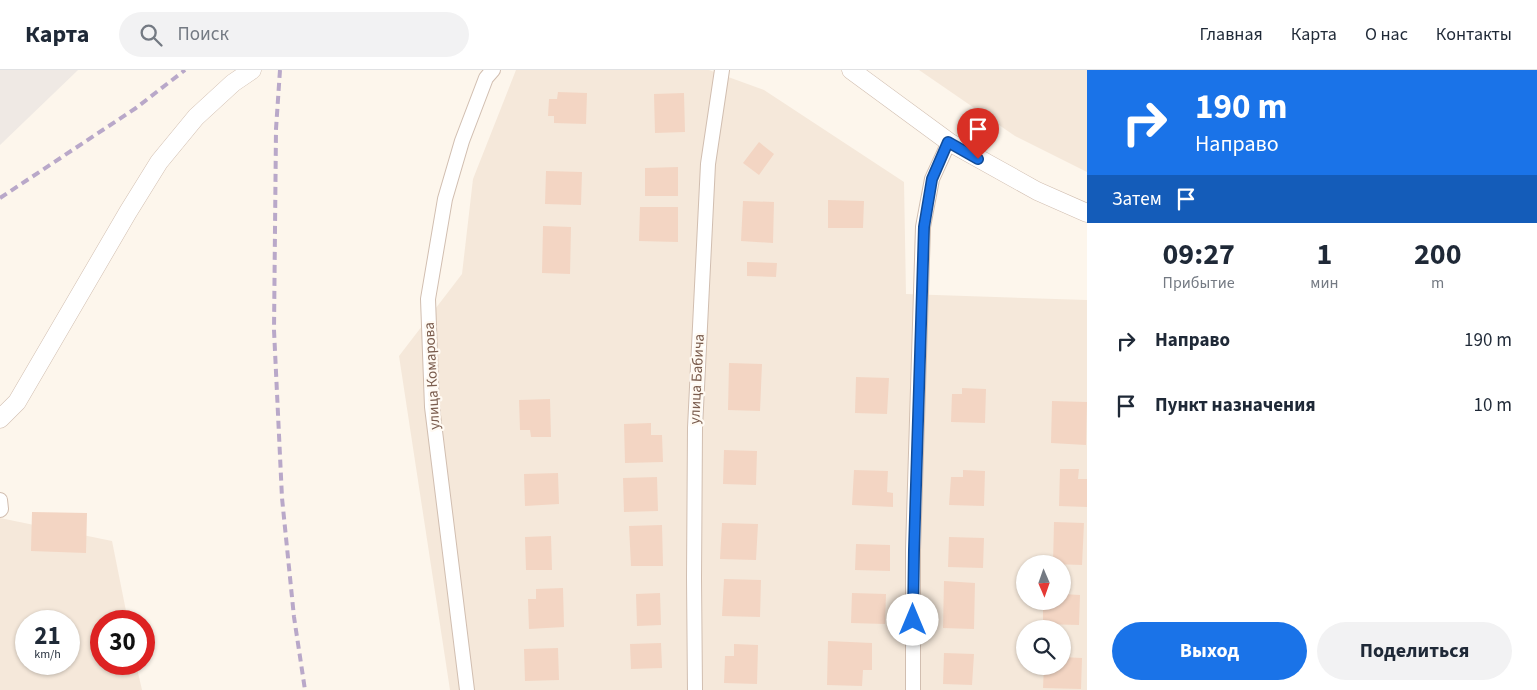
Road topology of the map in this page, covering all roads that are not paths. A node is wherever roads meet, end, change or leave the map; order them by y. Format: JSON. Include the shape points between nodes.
{"nodes":[{"id":1,"x":252,"y":70,"type":"edge"},
{"id":2,"x":493,"y":70,"type":"edge"},
{"id":3,"x":722,"y":70,"type":"edge"},
{"id":4,"x":850,"y":70,"type":"edge"},
{"id":5,"x":948,"y":142,"type":"junction"},
{"id":6,"x":1087,"y":213,"type":"edge"},
{"id":7,"x":0,"y":419,"type":"edge"},
{"id":8,"x":0,"y":500,"type":"edge"},
{"id":9,"x":0,"y":510,"type":"edge"},
{"id":10,"x":467,"y":690,"type":"edge"},
{"id":11,"x":695,"y":690,"type":"edge"},
{"id":12,"x":913,"y":690,"type":"edge"}],
"edges":[{"from":1,"to":7,"type":"street","via":[[196,117],[159,162],[17,402]]},
{"from":2,"to":10,"type":"street","name":"улица Комарова","via":[[486,78],[462,141],[445,199],[428,299],[432,407]]},
{"from":3,"to":11,"type":"street","name":"улица Бабича","via":[[708,164],[695,428]]},
{"from":4,"to":5,"type":"street"},
{"from":5,"to":6,"type":"street","via":[[1037,191]]},
{"from":5,"to":12,"type":"street","via":[[932,179],[924,227]]},
{"from":8,"to":9,"type":"street"}]}
